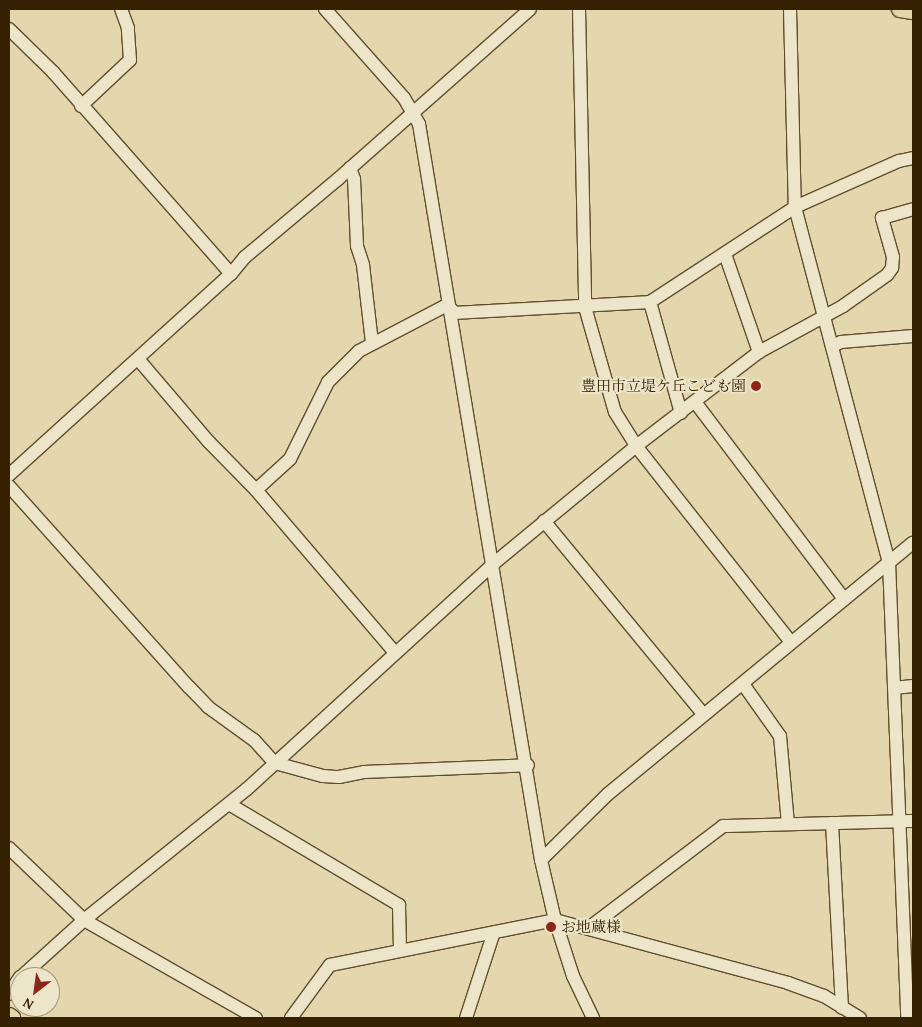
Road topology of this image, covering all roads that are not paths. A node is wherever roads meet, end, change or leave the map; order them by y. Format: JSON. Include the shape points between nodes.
{"nodes":[{"id":1,"x":121,"y":9,"type":"edge"},
{"id":2,"x":325,"y":9,"type":"edge"},
{"id":3,"x":530,"y":9,"type":"edge"},
{"id":4,"x":580,"y":9,"type":"edge"},
{"id":5,"x":790,"y":9,"type":"edge"},
{"id":6,"x":900,"y":9,"type":"edge"},
{"id":7,"x":913,"y":11,"type":"edge"},
{"id":8,"x":9,"y":29,"type":"edge"},
{"id":9,"x":81,"y":106,"type":"junction"},
{"id":10,"x":414,"y":111,"type":"junction"},
{"id":11,"x":913,"y":158,"type":"edge"},
{"id":12,"x":350,"y":168,"type":"junction"},
{"id":13,"x":796,"y":207,"type":"junction"},
{"id":14,"x":913,"y":209,"type":"edge"},
{"id":15,"x":725,"y":254,"type":"junction"},
{"id":16,"x":231,"y":274,"type":"junction"},
{"id":17,"x":650,"y":302,"type":"junction"},
{"id":18,"x":447,"y":305,"type":"junction"},
{"id":19,"x":585,"y":307,"type":"junction"},
{"id":20,"x":823,"y":316,"type":"junction"},
{"id":21,"x":913,"y":336,"type":"edge"},
{"id":22,"x":372,"y":343,"type":"junction"},
{"id":23,"x":832,"y":346,"type":"junction"},
{"id":24,"x":759,"y":352,"type":"junction"},
{"id":25,"x":138,"y":359,"type":"junction"},
{"id":26,"x":695,"y":402,"type":"junction"},
{"id":27,"x":682,"y":412,"type":"junction"},
{"id":28,"x":636,"y":446,"type":"junction"},
{"id":29,"x":9,"y":475,"type":"edge"},
{"id":30,"x":9,"y":486,"type":"edge"},
{"id":31,"x":256,"y":490,"type":"junction"},
{"id":32,"x":544,"y":521,"type":"junction"},
{"id":33,"x":913,"y":543,"type":"edge"},
{"id":34,"x":889,"y":562,"type":"junction"},
{"id":35,"x":493,"y":564,"type":"junction"},
{"id":36,"x":843,"y":598,"type":"junction"},
{"id":37,"x":791,"y":642,"type":"junction"},
{"id":38,"x":395,"y":654,"type":"junction"},
{"id":39,"x":743,"y":684,"type":"junction"},
{"id":40,"x":913,"y":686,"type":"edge"},
{"id":41,"x":894,"y":688,"type":"junction"},
{"id":42,"x":704,"y":715,"type":"junction"},
{"id":43,"x":275,"y":763,"type":"junction"},
{"id":44,"x":528,"y":765,"type":"junction"},
{"id":45,"x":229,"y":804,"type":"junction"},
{"id":46,"x":899,"y":821,"type":"junction"},
{"id":47,"x":913,"y":821,"type":"edge"},
{"id":48,"x":832,"y":823,"type":"junction"},
{"id":49,"x":788,"y":824,"type":"junction"},
{"id":50,"x":9,"y":848,"type":"edge"},
{"id":51,"x":541,"y":860,"type":"junction"},
{"id":52,"x":84,"y":920,"type":"junction"},
{"id":53,"x":555,"y":920,"type":"junction"},
{"id":54,"x":908,"y":925,"type":"edge"},
{"id":55,"x":590,"y":927,"type":"junction"},
{"id":56,"x":494,"y":932,"type":"junction"},
{"id":57,"x":400,"y":949,"type":"junction"},
{"id":58,"x":31,"y":967,"type":"edge"},
{"id":59,"x":842,"y":1008,"type":"junction"},
{"id":60,"x":9,"y":1016,"type":"edge"},
{"id":61,"x":12,"y":1018,"type":"edge"},
{"id":62,"x":256,"y":1018,"type":"edge"},
{"id":63,"x":291,"y":1018,"type":"edge"},
{"id":64,"x":466,"y":1018,"type":"edge"},
{"id":65,"x":593,"y":1018,"type":"edge"},
{"id":66,"x":860,"y":1018,"type":"edge"},
{"id":67,"x":907,"y":1018,"type":"edge"}],
"edges":[{"from":1,"to":9,"type":"street","via":[[128,28],[130,60]]},
{"from":2,"to":10,"type":"street"},
{"from":3,"to":10,"type":"street"},
{"from":4,"to":19,"type":"street"},
{"from":5,"to":13,"type":"street"},
{"from":6,"to":7,"type":"main road"},
{"from":8,"to":9,"type":"street","via":[[53,72]]},
{"from":9,"to":16,"type":"street"},
{"from":10,"to":12,"type":"street"},
{"from":10,"to":18,"type":"street","via":[[419,124]]},
{"from":11,"to":13,"type":"street","via":[[898,161]]},
{"from":12,"to":16,"type":"street","via":[[245,257]]},
{"from":12,"to":22,"type":"street","via":[[354,179],[357,246],[363,265]]},
{"from":13,"to":15,"type":"street"},
{"from":13,"to":20,"type":"street"},
{"from":14,"to":20,"type":"street","via":[[882,218],[893,257],[892,268],[887,274]]},
{"from":15,"to":17,"type":"street"},
{"from":15,"to":24,"type":"street"},
{"from":16,"to":25,"type":"street"},
{"from":17,"to":19,"type":"street"},
{"from":17,"to":27,"type":"street"},
{"from":18,"to":19,"type":"street","via":[[455,314]]},
{"from":18,"to":22,"type":"street"},
{"from":18,"to":35,"type":"street"},
{"from":19,"to":28,"type":"street","via":[[615,412]]},
{"from":20,"to":23,"type":"street"},
{"from":20,"to":24,"type":"street"},
{"from":21,"to":23,"type":"street","via":[[841,342]]},
{"from":22,"to":31,"type":"street","via":[[359,351],[328,382],[290,459]]},
{"from":23,"to":34,"type":"street"},
{"from":24,"to":26,"type":"street"},
{"from":25,"to":29,"type":"street"},
{"from":25,"to":31,"type":"street","via":[[208,441]]},
{"from":26,"to":27,"type":"street"},
{"from":26,"to":36,"type":"street"},
{"from":27,"to":28,"type":"street"},
{"from":28,"to":32,"type":"street"},
{"from":28,"to":37,"type":"street"},
{"from":30,"to":43,"type":"street","via":[[189,688],[208,707],[254,740]]},
{"from":31,"to":38,"type":"street"},
{"from":32,"to":35,"type":"street"},
{"from":32,"to":42,"type":"street"},
{"from":33,"to":34,"type":"street"},
{"from":34,"to":36,"type":"street"},
{"from":34,"to":41,"type":"street"},
{"from":35,"to":38,"type":"street"},
{"from":35,"to":44,"type":"street"},
{"from":36,"to":37,"type":"street"},
{"from":37,"to":39,"type":"street"},
{"from":38,"to":43,"type":"street"},
{"from":39,"to":42,"type":"street"},
{"from":39,"to":49,"type":"street","via":[[780,736]]},
{"from":40,"to":41,"type":"street"},
{"from":41,"to":46,"type":"street"},
{"from":42,"to":51,"type":"street","via":[[608,794]]},
{"from":43,"to":44,"type":"street","via":[[339,777],[364,772]]},
{"from":43,"to":45,"type":"street"},
{"from":44,"to":51,"type":"street"},
{"from":45,"to":52,"type":"street"},
{"from":45,"to":57,"type":"street","via":[[399,905]]},
{"from":46,"to":47,"type":"street"},
{"from":46,"to":48,"type":"street"},
{"from":46,"to":54,"type":"street"},
{"from":48,"to":49,"type":"street"},
{"from":48,"to":59,"type":"street"},
{"from":49,"to":55,"type":"street","via":[[723,826]]},
{"from":50,"to":52,"type":"street"},
{"from":51,"to":53,"type":"street"},
{"from":52,"to":58,"type":"street"},
{"from":52,"to":62,"type":"street"},
{"from":53,"to":55,"type":"street"},
{"from":53,"to":56,"type":"street"},
{"from":53,"to":65,"type":"street","via":[[573,976]]},
{"from":54,"to":67,"type":"street"},
{"from":55,"to":59,"type":"street","via":[[788,983],[824,996]]},
{"from":56,"to":57,"type":"street"},
{"from":56,"to":64,"type":"street"},
{"from":57,"to":63,"type":"street","via":[[330,965]]},
{"from":59,"to":66,"type":"street"},
{"from":60,"to":61,"type":"main road"}]}
